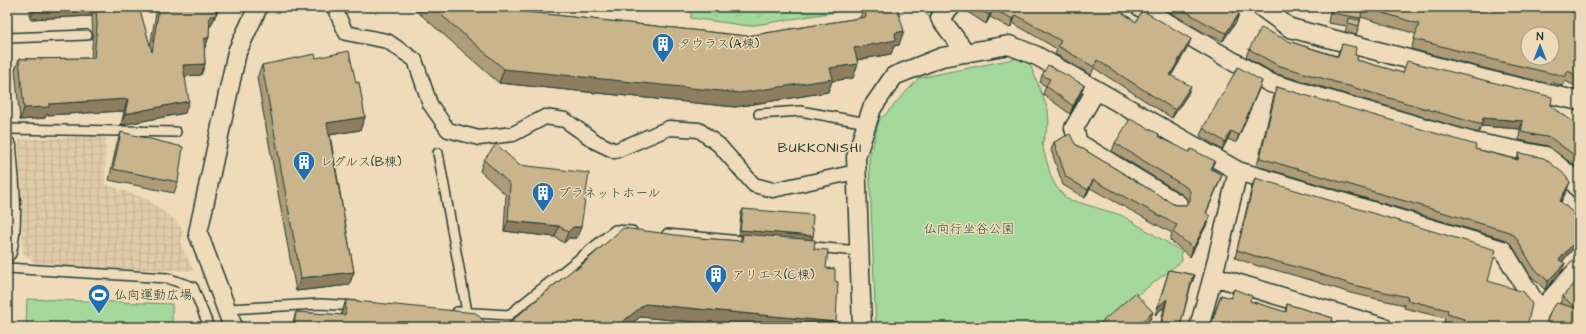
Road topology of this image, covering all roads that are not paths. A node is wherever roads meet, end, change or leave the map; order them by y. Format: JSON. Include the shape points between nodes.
{"nodes":[{"id":1,"x":258,"y":7,"type":"edge"},
{"id":2,"x":334,"y":7,"type":"edge"},
{"id":3,"x":951,"y":7,"type":"edge"},
{"id":4,"x":1140,"y":7,"type":"edge"},
{"id":5,"x":1261,"y":7,"type":"edge"},
{"id":6,"x":1563,"y":7,"type":"edge"},
{"id":7,"x":1579,"y":14,"type":"edge"},
{"id":8,"x":87,"y":35,"type":"dead end"},
{"id":9,"x":7,"y":38,"type":"edge"},
{"id":10,"x":966,"y":53,"type":"junction"},
{"id":11,"x":1096,"y":90,"type":"junction"},
{"id":12,"x":1579,"y":101,"type":"edge"},
{"id":13,"x":759,"y":114,"type":"dead end"},
{"id":14,"x":867,"y":123,"type":"junction"},
{"id":15,"x":7,"y":129,"type":"edge"},
{"id":16,"x":176,"y":132,"type":"dead end"},
{"id":17,"x":7,"y":146,"type":"edge"},
{"id":18,"x":438,"y":153,"type":"dead end"},
{"id":19,"x":1238,"y":171,"type":"junction"},
{"id":20,"x":856,"y":172,"type":"junction"},
{"id":21,"x":1579,"y":190,"type":"edge"},
{"id":22,"x":1178,"y":204,"type":"edge"},
{"id":23,"x":639,"y":232,"type":"edge"},
{"id":24,"x":654,"y":233,"type":"edge"},
{"id":25,"x":763,"y":243,"type":"edge"},
{"id":26,"x":8,"y":245,"type":"edge"},
{"id":27,"x":794,"y":246,"type":"edge"},
{"id":28,"x":859,"y":251,"type":"junction"},
{"id":29,"x":7,"y":268,"type":"edge"},
{"id":30,"x":1579,"y":268,"type":"edge"},
{"id":31,"x":1214,"y":276,"type":"junction"},
{"id":32,"x":364,"y":306,"type":"edge"},
{"id":33,"x":227,"y":310,"type":"junction"},
{"id":34,"x":445,"y":311,"type":"edge"},
{"id":35,"x":467,"y":312,"type":"junction"},
{"id":36,"x":1537,"y":319,"type":"edge"},
{"id":37,"x":1373,"y":326,"type":"edge"},
{"id":38,"x":209,"y":327,"type":"edge"},
{"id":39,"x":233,"y":327,"type":"edge"},
{"id":40,"x":862,"y":327,"type":"edge"},
{"id":41,"x":1199,"y":327,"type":"edge"}],
"edges":[{"from":1,"to":33,"type":"street","via":[[237,52],[198,233]]},
{"from":2,"to":20,"type":"street","via":[[346,33],[387,41],[415,60],[430,104],[448,130],[479,138],[513,134],[545,117],[565,120],[596,142],[616,151],[669,128],[699,130],[719,144],[754,185],[773,190]]},
{"from":3,"to":10,"type":"street","via":[[940,18]]},
{"from":4,"to":21,"type":"street","via":[[1270,83],[1473,142],[1546,156],[1568,174]]},
{"from":5,"to":12,"type":"street","via":[[1290,28]]},
{"from":6,"to":7,"type":"street"},
{"from":8,"to":9,"type":"lane"},
{"from":10,"to":11,"type":"street","via":[[1009,45],[1037,56]]},
{"from":10,"to":14,"type":"street","via":[[942,57],[894,76],[872,108]]},
{"from":11,"to":19,"type":"street"},
{"from":11,"to":22,"type":"street","via":[[1074,128],[1078,143]]},
{"from":13,"to":14,"type":"lane","via":[[800,111]]},
{"from":14,"to":20,"type":"street","via":[[856,157]]},
{"from":15,"to":16,"type":"lane"},
{"from":17,"to":26,"type":"street","via":[[10,213]]},
{"from":18,"to":35,"type":"lane"},
{"from":19,"to":31,"type":"street"},
{"from":19,"to":36,"type":"street","via":[[1503,250]]},
{"from":20,"to":28,"type":"street"},
{"from":23,"to":35,"type":"lane","via":[[616,230],[509,315]]},
{"from":24,"to":25,"type":"lane"},
{"from":27,"to":28,"type":"lane"},
{"from":28,"to":40,"type":"street"},
{"from":29,"to":38,"type":"lane","via":[[167,278],[193,287]]},
{"from":30,"to":36,"type":"street"},
{"from":31,"to":37,"type":"street"},
{"from":31,"to":41,"type":"street"},
{"from":32,"to":33,"type":"lane","via":[[320,304]]},
{"from":33,"to":39,"type":"street"},
{"from":34,"to":35,"type":"lane"}]}
